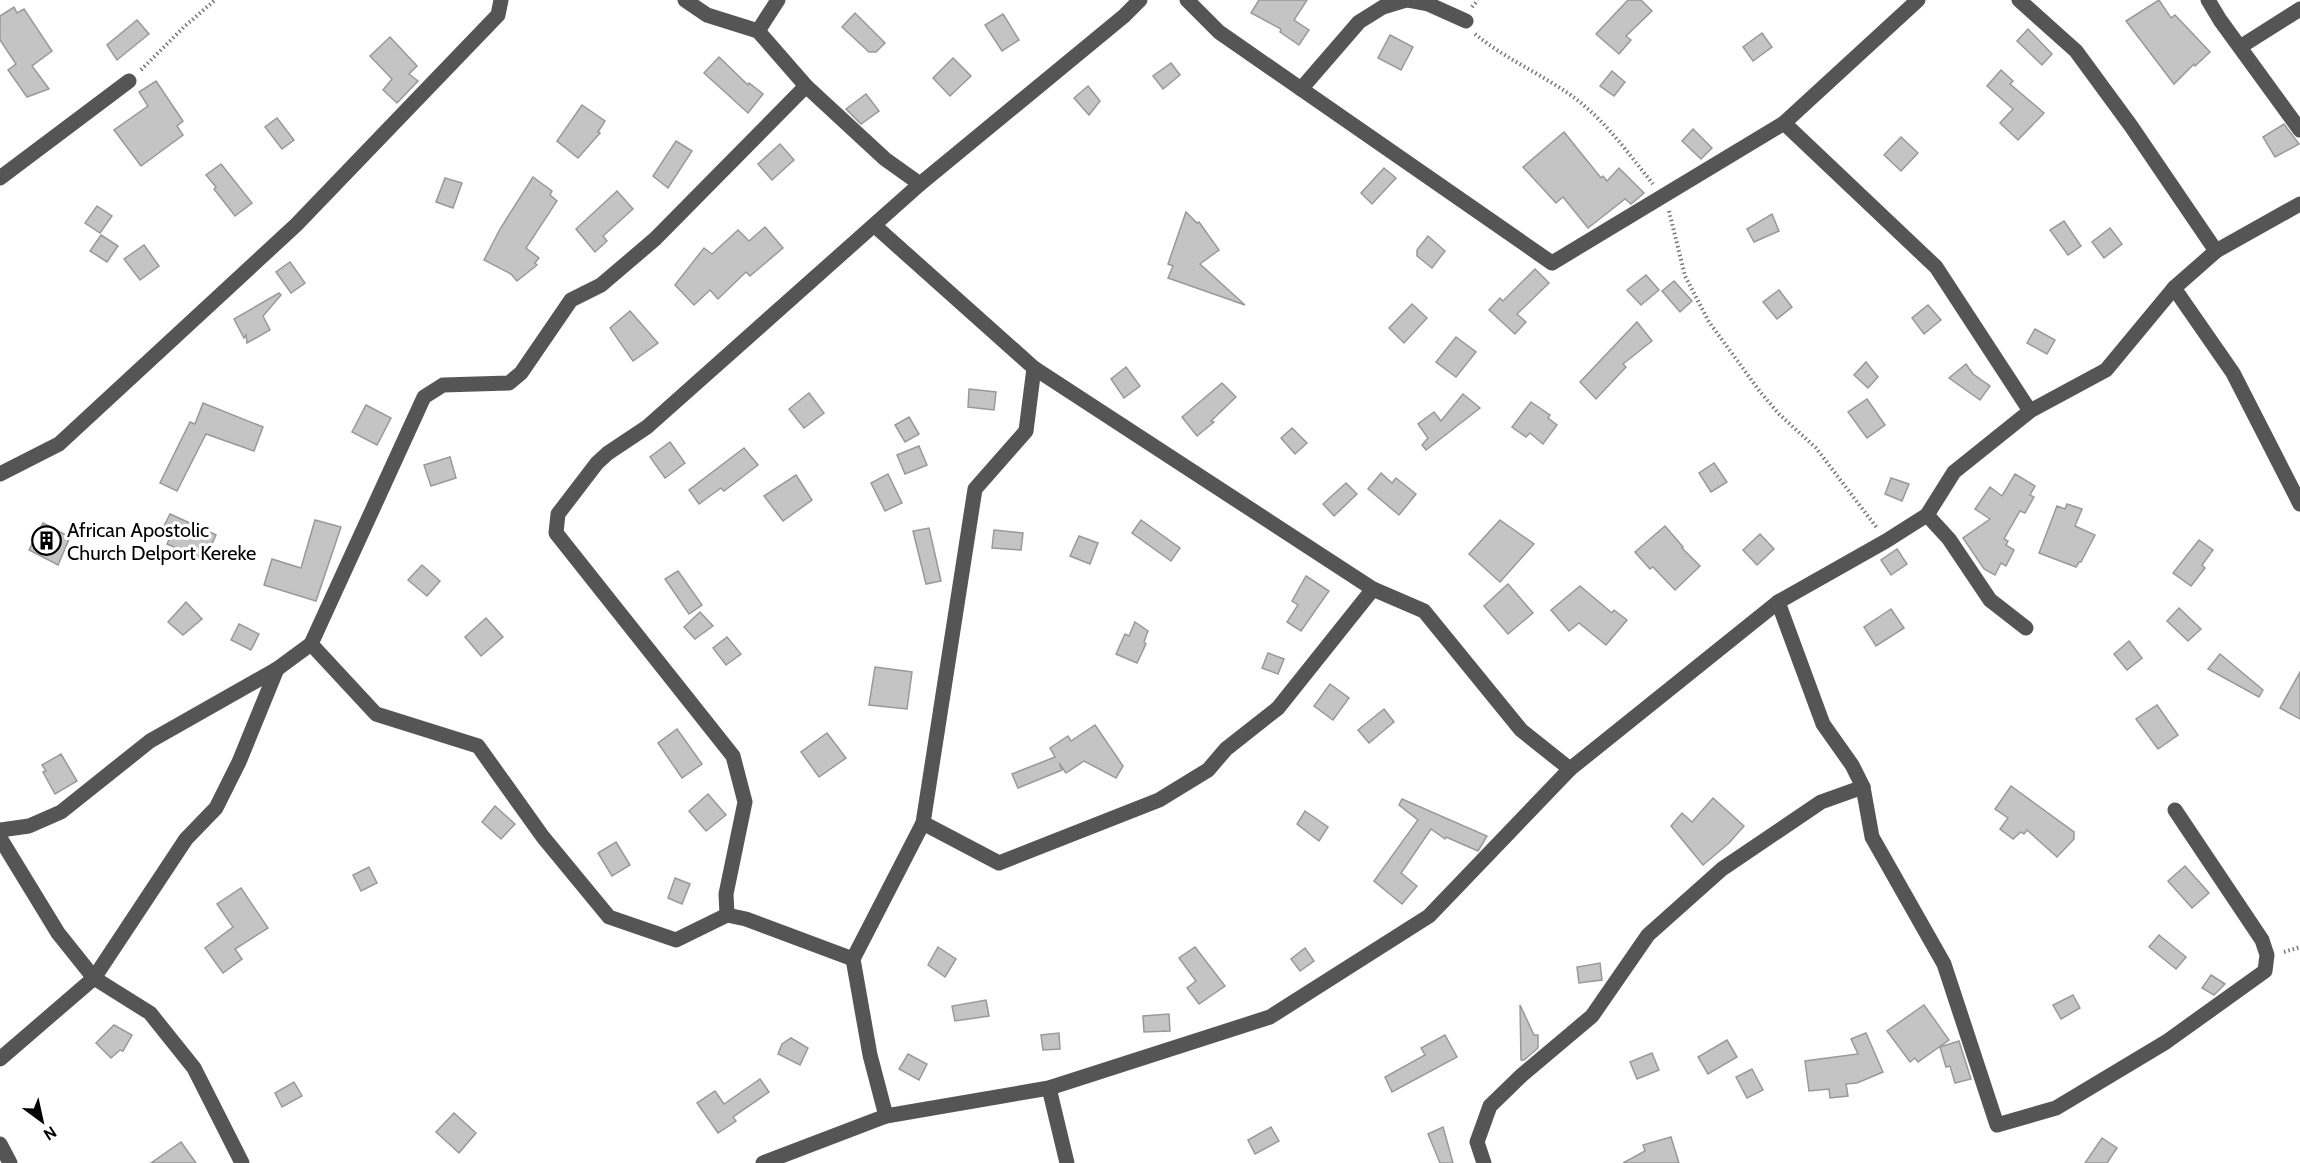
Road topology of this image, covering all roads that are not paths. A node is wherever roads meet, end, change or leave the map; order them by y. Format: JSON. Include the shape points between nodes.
{"nodes":[{"id":1,"x":501,"y":0,"type":"edge"},
{"id":2,"x":685,"y":0,"type":"edge"},
{"id":3,"x":778,"y":0,"type":"edge"},
{"id":4,"x":1140,"y":0,"type":"edge"},
{"id":5,"x":1187,"y":0,"type":"edge"},
{"id":6,"x":1406,"y":0,"type":"edge"},
{"id":7,"x":1918,"y":0,"type":"edge"},
{"id":8,"x":2019,"y":0,"type":"edge"},
{"id":9,"x":2208,"y":0,"type":"edge"},
{"id":10,"x":2300,"y":9,"type":"edge"},
{"id":11,"x":1466,"y":21,"type":"road end"},
{"id":12,"x":758,"y":31,"type":"junction"},
{"id":13,"x":2240,"y":47,"type":"junction"},
{"id":14,"x":129,"y":81,"type":"road end"},
{"id":15,"x":806,"y":86,"type":"junction"},
{"id":16,"x":1301,"y":89,"type":"junction"},
{"id":17,"x":1784,"y":123,"type":"junction"},
{"id":18,"x":2300,"y":130,"type":"edge"},
{"id":19,"x":0,"y":178,"type":"edge"},
{"id":20,"x":920,"y":184,"type":"junction"},
{"id":21,"x":2300,"y":204,"type":"edge"},
{"id":22,"x":874,"y":226,"type":"junction"},
{"id":23,"x":2216,"y":250,"type":"junction"},
{"id":24,"x":2174,"y":288,"type":"junction"},
{"id":25,"x":1034,"y":368,"type":"junction"},
{"id":26,"x":2030,"y":411,"type":"junction"},
{"id":27,"x":0,"y":474,"type":"edge"},
{"id":28,"x":2300,"y":504,"type":"edge"},
{"id":29,"x":1927,"y":515,"type":"junction"},
{"id":30,"x":1373,"y":589,"type":"junction"},
{"id":31,"x":1778,"y":602,"type":"junction"},
{"id":32,"x":2026,"y":627,"type":"dead end"},
{"id":33,"x":311,"y":644,"type":"junction"},
{"id":34,"x":277,"y":669,"type":"junction"},
{"id":35,"x":1570,"y":769,"type":"junction"},
{"id":36,"x":1863,"y":787,"type":"junction"},
{"id":37,"x":2175,"y":810,"type":"dead end"},
{"id":38,"x":923,"y":824,"type":"junction"},
{"id":39,"x":0,"y":830,"type":"edge"},
{"id":40,"x":0,"y":838,"type":"edge"},
{"id":41,"x":727,"y":915,"type":"junction"},
{"id":42,"x":853,"y":959,"type":"junction"},
{"id":43,"x":94,"y":978,"type":"junction"},
{"id":44,"x":0,"y":1059,"type":"edge"},
{"id":45,"x":1049,"y":1088,"type":"junction"},
{"id":46,"x":886,"y":1116,"type":"junction"},
{"id":47,"x":0,"y":1144,"type":"edge"},
{"id":48,"x":10,"y":1163,"type":"edge"},
{"id":49,"x":242,"y":1163,"type":"edge"},
{"id":50,"x":764,"y":1163,"type":"edge"},
{"id":51,"x":1067,"y":1163,"type":"edge"},
{"id":52,"x":1484,"y":1163,"type":"edge"}],
"edges":[{"from":1,"to":27,"type":"street","via":[[498,15],[287,233],[59,444]]},
{"from":2,"to":12,"type":"street","via":[[707,15]]},
{"from":3,"to":12,"type":"street"},
{"from":4,"to":20,"type":"street"},
{"from":5,"to":16,"type":"street","via":[[1219,32]]},
{"from":6,"to":11,"type":"street","via":[[1428,4]]},
{"from":6,"to":16,"type":"street","via":[[1383,7],[1359,22]]},
{"from":7,"to":17,"type":"street"},
{"from":8,"to":23,"type":"street","via":[[2076,51]]},
{"from":9,"to":13,"type":"street"},
{"from":10,"to":13,"type":"street"},
{"from":12,"to":15,"type":"street"},
{"from":13,"to":18,"type":"street"},
{"from":14,"to":19,"type":"street"},
{"from":15,"to":20,"type":"street","via":[[885,159]]},
{"from":15,"to":33,"type":"street","via":[[655,239],[601,285],[571,300],[521,372],[509,383],[443,386],[424,397]]},
{"from":16,"to":17,"type":"street","via":[[1552,263]]},
{"from":17,"to":26,"type":"street","via":[[1936,267]]},
{"from":20,"to":22,"type":"street"},
{"from":21,"to":23,"type":"street"},
{"from":22,"to":25,"type":"street"},
{"from":22,"to":41,"type":"street","via":[[647,427],[597,463],[558,514],[556,533],[733,756],[745,802],[726,894]]},
{"from":23,"to":24,"type":"street"},
{"from":24,"to":26,"type":"street","via":[[2106,370]]},
{"from":24,"to":28,"type":"street","via":[[2233,374]]},
{"from":25,"to":30,"type":"street"},
{"from":25,"to":38,"type":"street","via":[[1026,431],[975,489]]},
{"from":26,"to":29,"type":"street","via":[[1954,472]]},
{"from":29,"to":31,"type":"street"},
{"from":29,"to":32,"type":"street","via":[[1949,539],[1990,600]]},
{"from":30,"to":35,"type":"street","via":[[1424,611],[1521,730]]},
{"from":30,"to":38,"type":"street","via":[[1278,708],[1226,749],[1208,771],[1159,800],[999,863]]},
{"from":31,"to":35,"type":"street"},
{"from":31,"to":36,"type":"street","via":[[1823,724]]},
{"from":33,"to":34,"type":"street"},
{"from":33,"to":41,"type":"street","via":[[376,714],[478,746],[543,837],[609,917],[676,940]]},
{"from":34,"to":39,"type":"street","via":[[150,741],[61,812],[29,826]]},
{"from":34,"to":43,"type":"street","via":[[216,808],[186,839]]},
{"from":35,"to":45,"type":"street","via":[[1429,916],[1270,1017]]},
{"from":36,"to":37,"type":"street","via":[[1872,837],[1944,964],[1997,1125],[2056,1108],[2166,1042],[2265,971],[2267,955],[2262,940]]},
{"from":36,"to":52,"type":"street","via":[[1821,802],[1722,869],[1648,935],[1592,1016],[1490,1106],[1477,1142]]},
{"from":38,"to":42,"type":"street"},
{"from":40,"to":43,"type":"street","via":[[58,933]]},
{"from":41,"to":42,"type":"street"},
{"from":42,"to":46,"type":"street","via":[[870,1055]]},
{"from":43,"to":44,"type":"street"},
{"from":43,"to":49,"type":"street","via":[[150,1013],[194,1068]]},
{"from":45,"to":46,"type":"street"},
{"from":45,"to":51,"type":"street"},
{"from":46,"to":50,"type":"street"},
{"from":47,"to":48,"type":"street"}]}
